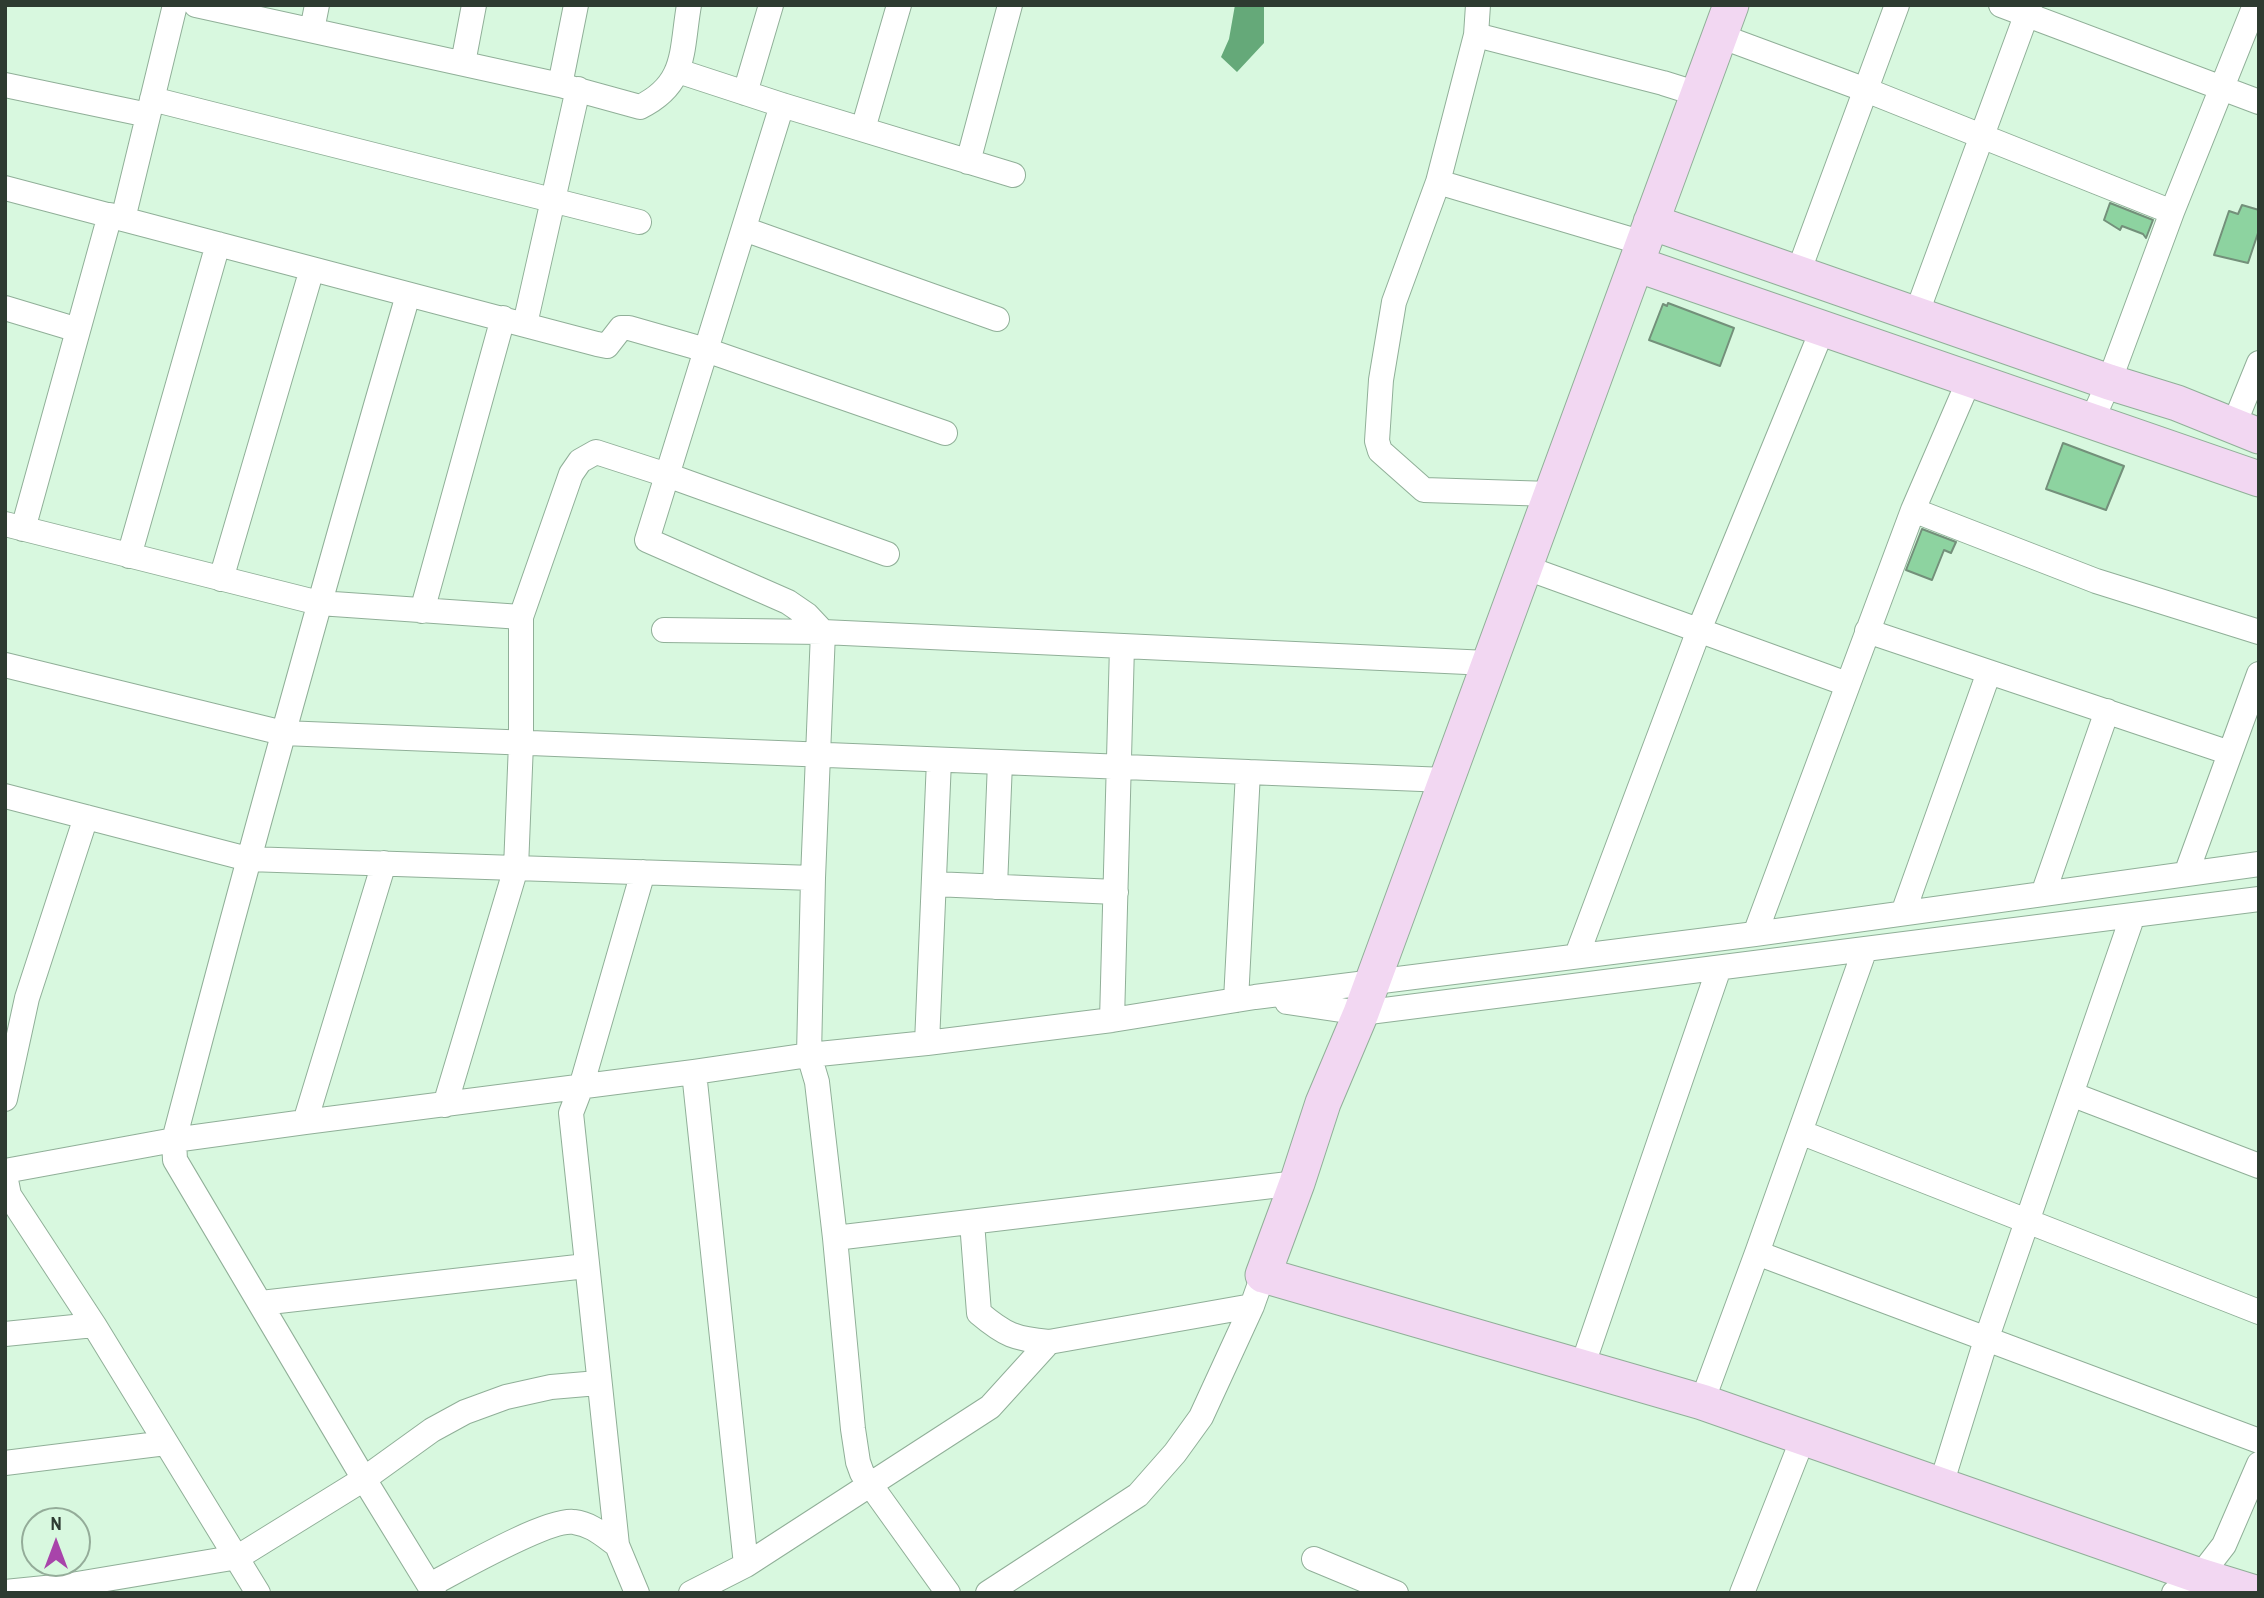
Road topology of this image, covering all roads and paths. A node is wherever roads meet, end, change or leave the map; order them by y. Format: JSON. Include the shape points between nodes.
{"nodes":[{"id":1,"x":175,"y":5,"type":"edge"},
{"id":2,"x":317,"y":5,"type":"edge"},
{"id":3,"x":474,"y":5,"type":"edge"},
{"id":4,"x":576,"y":5,"type":"edge"},
{"id":5,"x":689,"y":5,"type":"edge"},
{"id":6,"x":771,"y":5,"type":"edge"},
{"id":7,"x":899,"y":5,"type":"edge"},
{"id":8,"x":1010,"y":5,"type":"edge"},
{"id":9,"x":1478,"y":5,"type":"edge"},
{"id":10,"x":1897,"y":5,"type":"edge"},
{"id":11,"x":2001,"y":5,"type":"edge"},
{"id":12,"x":2255,"y":5,"type":"edge"},
{"id":13,"x":205,"y":6,"type":"edge"},
{"id":14,"x":2028,"y":10,"type":"edge"},
{"id":15,"x":1725,"y":21,"type":"edge"},
{"id":16,"x":312,"y":30,"type":"junction"},
{"id":17,"x":1476,"y":35,"type":"junction"},
{"id":18,"x":463,"y":63,"type":"junction"},
{"id":19,"x":678,"y":71,"type":"junction"},
{"id":20,"x":5,"y":85,"type":"edge"},
{"id":21,"x":569,"y":87,"type":"junction"},
{"id":22,"x":1866,"y":90,"type":"junction"},
{"id":23,"x":2222,"y":90,"type":"junction"},
{"id":24,"x":745,"y":93,"type":"junction"},
{"id":25,"x":1698,"y":94,"type":"junction"},
{"id":26,"x":2259,"y":102,"type":"edge"},
{"id":27,"x":782,"y":105,"type":"junction"},
{"id":28,"x":150,"y":107,"type":"junction"},
{"id":29,"x":863,"y":129,"type":"junction"},
{"id":30,"x":1982,"y":136,"type":"junction"},
{"id":31,"x":968,"y":162,"type":"junction"},
{"id":32,"x":1013,"y":175,"type":"dead end"},
{"id":33,"x":1438,"y":182,"type":"junction"},
{"id":34,"x":5,"y":188,"type":"edge"},
{"id":35,"x":552,"y":200,"type":"junction"},
{"id":36,"x":2172,"y":212,"type":"junction"},
{"id":37,"x":116,"y":217,"type":"junction"},
{"id":38,"x":639,"y":222,"type":"dead end"},
{"id":39,"x":744,"y":229,"type":"junction"},
{"id":40,"x":1643,"y":243,"type":"junction"},
{"id":41,"x":218,"y":244,"type":"junction"},
{"id":42,"x":313,"y":269,"type":"junction"},
{"id":43,"x":1798,"y":273,"type":"junction"},
{"id":44,"x":408,"y":295,"type":"junction"},
{"id":45,"x":1878,"y":301,"type":"junction"},
{"id":46,"x":5,"y":308,"type":"edge"},
{"id":47,"x":1916,"y":315,"type":"junction"},
{"id":48,"x":997,"y":319,"type":"dead end"},
{"id":49,"x":514,"y":321,"type":"junction"},
{"id":50,"x":1823,"y":328,"type":"junction"},
{"id":51,"x":78,"y":330,"type":"junction"},
{"id":52,"x":1968,"y":333,"type":"junction"},
{"id":53,"x":1861,"y":341,"type":"junction"},
{"id":54,"x":706,"y":350,"type":"junction"},
{"id":55,"x":2259,"y":363,"type":"edge"},
{"id":56,"x":1962,"y":376,"type":"junction"},
{"id":57,"x":2109,"y":382,"type":"junction"},
{"id":58,"x":2092,"y":420,"type":"junction"},
{"id":59,"x":2246,"y":431,"type":"edge"},
{"id":60,"x":945,"y":433,"type":"dead end"},
{"id":61,"x":667,"y":475,"type":"junction"},
{"id":62,"x":2259,"y":479,"type":"edge"},
{"id":63,"x":1551,"y":495,"type":"junction"},
{"id":64,"x":1913,"y":510,"type":"junction"},
{"id":65,"x":14,"y":527,"type":"edge"},
{"id":66,"x":887,"y":554,"type":"dead end"},
{"id":67,"x":129,"y":556,"type":"junction"},
{"id":68,"x":1524,"y":567,"type":"junction"},
{"id":69,"x":221,"y":579,"type":"junction"},
{"id":70,"x":318,"y":603,"type":"junction"},
{"id":71,"x":422,"y":611,"type":"junction"},
{"id":72,"x":521,"y":617,"type":"junction"},
{"id":73,"x":664,"y":630,"type":"dead end"},
{"id":74,"x":1699,"y":630,"type":"junction"},
{"id":75,"x":1867,"y":631,"type":"junction"},
{"id":76,"x":823,"y":632,"type":"junction"},
{"id":77,"x":2259,"y":632,"type":"edge"},
{"id":78,"x":1122,"y":646,"type":"junction"},
{"id":79,"x":1488,"y":663,"type":"junction"},
{"id":80,"x":5,"y":665,"type":"edge"},
{"id":81,"x":1989,"y":672,"type":"junction"},
{"id":82,"x":2259,"y":674,"type":"edge"},
{"id":83,"x":1847,"y":684,"type":"junction"},
{"id":84,"x":2107,"y":711,"type":"junction"},
{"id":85,"x":283,"y":733,"type":"junction"},
{"id":86,"x":521,"y":743,"type":"junction"},
{"id":87,"x":2230,"y":753,"type":"junction"},
{"id":88,"x":818,"y":755,"type":"junction"},
{"id":89,"x":939,"y":760,"type":"junction"},
{"id":90,"x":1000,"y":762,"type":"junction"},
{"id":91,"x":1119,"y":767,"type":"junction"},
{"id":92,"x":1248,"y":772,"type":"junction"},
{"id":93,"x":1446,"y":780,"type":"junction"},
{"id":94,"x":5,"y":796,"type":"edge"},
{"id":95,"x":86,"y":817,"type":"junction"},
{"id":96,"x":248,"y":859,"type":"junction"},
{"id":97,"x":384,"y":863,"type":"junction"},
{"id":98,"x":2259,"y":864,"type":"edge"},
{"id":99,"x":516,"y":868,"type":"junction"},
{"id":100,"x":643,"y":872,"type":"junction"},
{"id":101,"x":2186,"y":874,"type":"junction"},
{"id":102,"x":813,"y":878,"type":"junction"},
{"id":103,"x":934,"y":884,"type":"junction"},
{"id":104,"x":995,"y":887,"type":"junction"},
{"id":105,"x":1116,"y":892,"type":"junction"},
{"id":106,"x":2043,"y":894,"type":"junction"},
{"id":107,"x":2259,"y":899,"type":"edge"},
{"id":108,"x":1903,"y":913,"type":"junction"},
{"id":109,"x":2133,"y":915,"type":"junction"},
{"id":110,"x":1755,"y":934,"type":"junction"},
{"id":111,"x":1865,"y":949,"type":"junction"},
{"id":112,"x":1577,"y":955,"type":"junction"},
{"id":113,"x":1719,"y":968,"type":"junction"},
{"id":114,"x":1246,"y":998,"type":"junction"},
{"id":115,"x":1367,"y":998,"type":"junction"},
{"id":116,"x":16,"y":999,"type":"edge"},
{"id":117,"x":1112,"y":1020,"type":"junction"},
{"id":118,"x":927,"y":1043,"type":"junction"},
{"id":119,"x":809,"y":1055,"type":"junction"},
{"id":120,"x":694,"y":1072,"type":"junction"},
{"id":121,"x":581,"y":1087,"type":"junction"},
{"id":122,"x":2071,"y":1094,"type":"junction"},
{"id":123,"x":5,"y":1099,"type":"edge"},
{"id":124,"x":445,"y":1105,"type":"junction"},
{"id":125,"x":305,"y":1122,"type":"junction"},
{"id":126,"x":1800,"y":1132,"type":"junction"},
{"id":127,"x":174,"y":1140,"type":"junction"},
{"id":128,"x":2259,"y":1166,"type":"edge"},
{"id":129,"x":5,"y":1173,"type":"edge"},
{"id":130,"x":1297,"y":1183,"type":"junction"},
{"id":131,"x":2028,"y":1220,"type":"junction"},
{"id":132,"x":972,"y":1222,"type":"junction"},
{"id":133,"x":835,"y":1238,"type":"junction"},
{"id":134,"x":1757,"y":1253,"type":"junction"},
{"id":135,"x":586,"y":1266,"type":"junction"},
{"id":136,"x":1257,"y":1291,"type":"junction"},
{"id":137,"x":261,"y":1303,"type":"junction"},
{"id":138,"x":2259,"y":1312,"type":"edge"},
{"id":139,"x":94,"y":1325,"type":"junction"},
{"id":140,"x":5,"y":1334,"type":"edge"},
{"id":141,"x":1986,"y":1340,"type":"junction"},
{"id":142,"x":1049,"y":1342,"type":"junction"},
{"id":143,"x":1582,"y":1367,"type":"junction"},
{"id":144,"x":598,"y":1383,"type":"junction"},
{"id":145,"x":1702,"y":1402,"type":"junction"},
{"id":146,"x":1803,"y":1438,"type":"junction"},
{"id":147,"x":2259,"y":1441,"type":"edge"},
{"id":148,"x":166,"y":1443,"type":"junction"},
{"id":149,"x":5,"y":1463,"type":"edge"},
{"id":150,"x":2259,"y":1464,"type":"edge"},
{"id":151,"x":364,"y":1479,"type":"junction"},
{"id":152,"x":871,"y":1485,"type":"junction"},
{"id":153,"x":1941,"y":1485,"type":"junction"},
{"id":154,"x":617,"y":1545,"type":"junction"},
{"id":155,"x":238,"y":1557,"type":"junction"},
{"id":156,"x":1314,"y":1559,"type":"dead end"},
{"id":157,"x":746,"y":1565,"type":"junction"},
{"id":158,"x":2187,"y":1584,"type":"edge"},
{"id":159,"x":66,"y":1589,"type":"edge"},
{"id":160,"x":432,"y":1589,"type":"edge"},
{"id":161,"x":1385,"y":1591,"type":"edge"},
{"id":162,"x":5,"y":1592,"type":"edge"},
{"id":163,"x":258,"y":1593,"type":"edge"},
{"id":164,"x":637,"y":1593,"type":"edge"},
{"id":165,"x":691,"y":1593,"type":"edge"},
{"id":166,"x":948,"y":1593,"type":"edge"},
{"id":167,"x":988,"y":1593,"type":"edge"},
{"id":168,"x":1742,"y":1593,"type":"edge"},
{"id":169,"x":2255,"y":1593,"type":"edge"}],
"edges":[{"from":1,"to":28,"type":"street"},
{"from":2,"to":16,"type":"street"},
{"from":3,"to":18,"type":"street"},
{"from":4,"to":21,"type":"street"},
{"from":5,"to":19,"type":"street"},
{"from":6,"to":24,"type":"street"},
{"from":7,"to":29,"type":"street"},
{"from":8,"to":31,"type":"street"},
{"from":9,"to":17,"type":"street"},
{"from":10,"to":22,"type":"street"},
{"from":11,"to":14,"type":"street"},
{"from":12,"to":23,"type":"street"},
{"from":13,"to":16,"type":"street"},
{"from":14,"to":23,"type":"street"},
{"from":14,"to":30,"type":"street"},
{"from":15,"to":22,"type":"street"},
{"from":15,"to":25,"type":"street"},
{"from":16,"to":18,"type":"street"},
{"from":17,"to":25,"type":"street"},
{"from":17,"to":33,"type":"street"},
{"from":18,"to":21,"type":"street"},
{"from":19,"to":21,"type":"street","via":[[667,90],[640,107]]},
{"from":19,"to":24,"type":"street"},
{"from":20,"to":28,"type":"street"},
{"from":21,"to":35,"type":"street"},
{"from":22,"to":30,"type":"street"},
{"from":22,"to":43,"type":"street"},
{"from":23,"to":26,"type":"street"},
{"from":23,"to":36,"type":"street"},
{"from":24,"to":27,"type":"street"},
{"from":25,"to":40,"type":"street"},
{"from":27,"to":29,"type":"street"},
{"from":27,"to":39,"type":"street"},
{"from":28,"to":35,"type":"street"},
{"from":28,"to":37,"type":"street"},
{"from":29,"to":31,"type":"street"},
{"from":30,"to":36,"type":"street"},
{"from":30,"to":47,"type":"street"},
{"from":31,"to":32,"type":"street"},
{"from":33,"to":40,"type":"street"},
{"from":33,"to":63,"type":"street","via":[[1394,302],[1381,380],[1380,451],[1424,490]]},
{"from":34,"to":37,"type":"street"},
{"from":35,"to":38,"type":"street"},
{"from":35,"to":49,"type":"street"},
{"from":36,"to":57,"type":"street"},
{"from":37,"to":41,"type":"street"},
{"from":37,"to":51,"type":"street"},
{"from":39,"to":48,"type":"street"},
{"from":39,"to":54,"type":"street"},
{"from":40,"to":43,"type":"street"},
{"from":40,"to":50,"type":"street"},
{"from":40,"to":63,"type":"street"},
{"from":41,"to":42,"type":"street"},
{"from":41,"to":67,"type":"street"},
{"from":42,"to":44,"type":"street"},
{"from":42,"to":69,"type":"street"},
{"from":43,"to":45,"type":"street"},
{"from":44,"to":49,"type":"street"},
{"from":44,"to":70,"type":"street"},
{"from":45,"to":47,"type":"street"},
{"from":45,"to":53,"type":"street"},
{"from":46,"to":51,"type":"street"},
{"from":47,"to":52,"type":"street"},
{"from":49,"to":54,"type":"street","via":[[607,346],[621,328],[629,328]]},
{"from":49,"to":71,"type":"street"},
{"from":50,"to":53,"type":"street"},
{"from":50,"to":74,"type":"street"},
{"from":51,"to":65,"type":"street"},
{"from":52,"to":56,"type":"street"},
{"from":52,"to":57,"type":"street"},
{"from":53,"to":56,"type":"street"},
{"from":54,"to":60,"type":"street"},
{"from":54,"to":61,"type":"street"},
{"from":55,"to":59,"type":"street"},
{"from":56,"to":58,"type":"street"},
{"from":56,"to":64,"type":"street"},
{"from":57,"to":58,"type":"street"},
{"from":57,"to":59,"type":"street"},
{"from":58,"to":62,"type":"street"},
{"from":61,"to":66,"type":"street"},
{"from":61,"to":72,"type":"street","via":[[596,452],[580,461],[558,508]]},
{"from":61,"to":76,"type":"street","via":[[647,540],[788,602]]},
{"from":63,"to":68,"type":"street"},
{"from":64,"to":75,"type":"street"},
{"from":64,"to":77,"type":"street","via":[[2096,581]]},
{"from":65,"to":67,"type":"street"},
{"from":67,"to":69,"type":"street"},
{"from":68,"to":74,"type":"street"},
{"from":68,"to":79,"type":"street"},
{"from":69,"to":70,"type":"street"},
{"from":70,"to":71,"type":"street"},
{"from":70,"to":85,"type":"street"},
{"from":71,"to":72,"type":"street"},
{"from":72,"to":86,"type":"street"},
{"from":73,"to":76,"type":"street"},
{"from":74,"to":83,"type":"street"},
{"from":74,"to":112,"type":"street"},
{"from":75,"to":81,"type":"street"},
{"from":75,"to":83,"type":"street"},
{"from":76,"to":78,"type":"street"},
{"from":76,"to":88,"type":"street"},
{"from":78,"to":79,"type":"street"},
{"from":78,"to":91,"type":"street"},
{"from":79,"to":93,"type":"street"},
{"from":80,"to":85,"type":"street"},
{"from":81,"to":84,"type":"street"},
{"from":81,"to":108,"type":"street"},
{"from":82,"to":87,"type":"street"},
{"from":83,"to":110,"type":"street"},
{"from":84,"to":87,"type":"street"},
{"from":84,"to":106,"type":"street"},
{"from":85,"to":86,"type":"street"},
{"from":85,"to":96,"type":"street"},
{"from":86,"to":88,"type":"street"},
{"from":86,"to":99,"type":"street"},
{"from":87,"to":101,"type":"street"},
{"from":88,"to":89,"type":"street"},
{"from":88,"to":102,"type":"street"},
{"from":89,"to":90,"type":"street"},
{"from":89,"to":103,"type":"street"},
{"from":90,"to":91,"type":"street"},
{"from":90,"to":104,"type":"street"},
{"from":91,"to":92,"type":"street"},
{"from":91,"to":105,"type":"street"},
{"from":92,"to":93,"type":"street"},
{"from":92,"to":114,"type":"street"},
{"from":93,"to":115,"type":"street"},
{"from":94,"to":95,"type":"street"},
{"from":95,"to":96,"type":"street"},
{"from":95,"to":116,"type":"street"},
{"from":96,"to":97,"type":"street"},
{"from":96,"to":127,"type":"street"},
{"from":97,"to":99,"type":"street"},
{"from":97,"to":125,"type":"street"},
{"from":98,"to":101,"type":"street"},
{"from":99,"to":100,"type":"street"},
{"from":99,"to":124,"type":"street"},
{"from":100,"to":102,"type":"street"},
{"from":100,"to":121,"type":"street"},
{"from":101,"to":106,"type":"street"},
{"from":102,"to":119,"type":"street"},
{"from":103,"to":104,"type":"street"},
{"from":103,"to":118,"type":"street"},
{"from":104,"to":105,"type":"street"},
{"from":105,"to":117,"type":"street"},
{"from":106,"to":108,"type":"street"},
{"from":107,"to":109,"type":"street"},
{"from":108,"to":110,"type":"street"},
{"from":109,"to":111,"type":"street"},
{"from":109,"to":122,"type":"street"},
{"from":110,"to":112,"type":"street"},
{"from":111,"to":113,"type":"street"},
{"from":111,"to":126,"type":"street"},
{"from":112,"to":115,"type":"street"},
{"from":113,"to":115,"type":"street"},
{"from":113,"to":143,"type":"street"},
{"from":114,"to":115,"type":"street"},
{"from":114,"to":117,"type":"street"},
{"from":115,"to":130,"type":"street","via":[[1323,1103]]},
{"from":116,"to":123,"type":"street"},
{"from":117,"to":118,"type":"street"},
{"from":118,"to":119,"type":"street"},
{"from":119,"to":120,"type":"street"},
{"from":119,"to":133,"type":"street","via":[[817,1082]]},
{"from":120,"to":121,"type":"street"},
{"from":120,"to":157,"type":"street"},
{"from":121,"to":124,"type":"street"},
{"from":121,"to":135,"type":"street","via":[[571,1113]]},
{"from":122,"to":128,"type":"street"},
{"from":122,"to":131,"type":"street"},
{"from":124,"to":125,"type":"street"},
{"from":125,"to":127,"type":"street"},
{"from":126,"to":131,"type":"street"},
{"from":126,"to":134,"type":"street"},
{"from":127,"to":129,"type":"street"},
{"from":127,"to":137,"type":"street","via":[[175,1160]]},
{"from":129,"to":139,"type":"street","via":[[9,1195]]},
{"from":130,"to":132,"type":"street"},
{"from":130,"to":136,"type":"street"},
{"from":131,"to":138,"type":"street"},
{"from":131,"to":141,"type":"street"},
{"from":132,"to":133,"type":"street"},
{"from":132,"to":142,"type":"street","via":[[979,1313],[999,1331],[1023,1340]]},
{"from":133,"to":152,"type":"street","via":[[855,1448]]},
{"from":134,"to":141,"type":"street"},
{"from":134,"to":145,"type":"street"},
{"from":135,"to":137,"type":"street"},
{"from":135,"to":144,"type":"street"},
{"from":136,"to":142,"type":"street"},
{"from":136,"to":143,"type":"street"},
{"from":136,"to":167,"type":"street","via":[[1201,1417],[1138,1496]]},
{"from":137,"to":151,"type":"street"},
{"from":139,"to":140,"type":"street"},
{"from":139,"to":148,"type":"street"},
{"from":141,"to":147,"type":"street"},
{"from":141,"to":153,"type":"street"},
{"from":142,"to":152,"type":"street","via":[[990,1408]]},
{"from":143,"to":145,"type":"street"},
{"from":144,"to":151,"type":"street","via":[[506,1396],[465,1412]]},
{"from":144,"to":154,"type":"street"},
{"from":145,"to":146,"type":"street"},
{"from":146,"to":153,"type":"street"},
{"from":146,"to":168,"type":"street"},
{"from":148,"to":149,"type":"street"},
{"from":148,"to":155,"type":"street"},
{"from":150,"to":158,"type":"street","via":[[2224,1545]]},
{"from":151,"to":155,"type":"street"},
{"from":151,"to":160,"type":"street"},
{"from":152,"to":157,"type":"street"},
{"from":152,"to":166,"type":"street"},
{"from":153,"to":158,"type":"street"},
{"from":154,"to":160,"type":"street","via":[[594,1527],[572,1521],[539,1529]]},
{"from":154,"to":164,"type":"street"},
{"from":155,"to":159,"type":"street"},
{"from":155,"to":163,"type":"street"},
{"from":156,"to":161,"type":"street"},
{"from":157,"to":165,"type":"street"},
{"from":158,"to":169,"type":"street"},
{"from":159,"to":162,"type":"street"}]}
